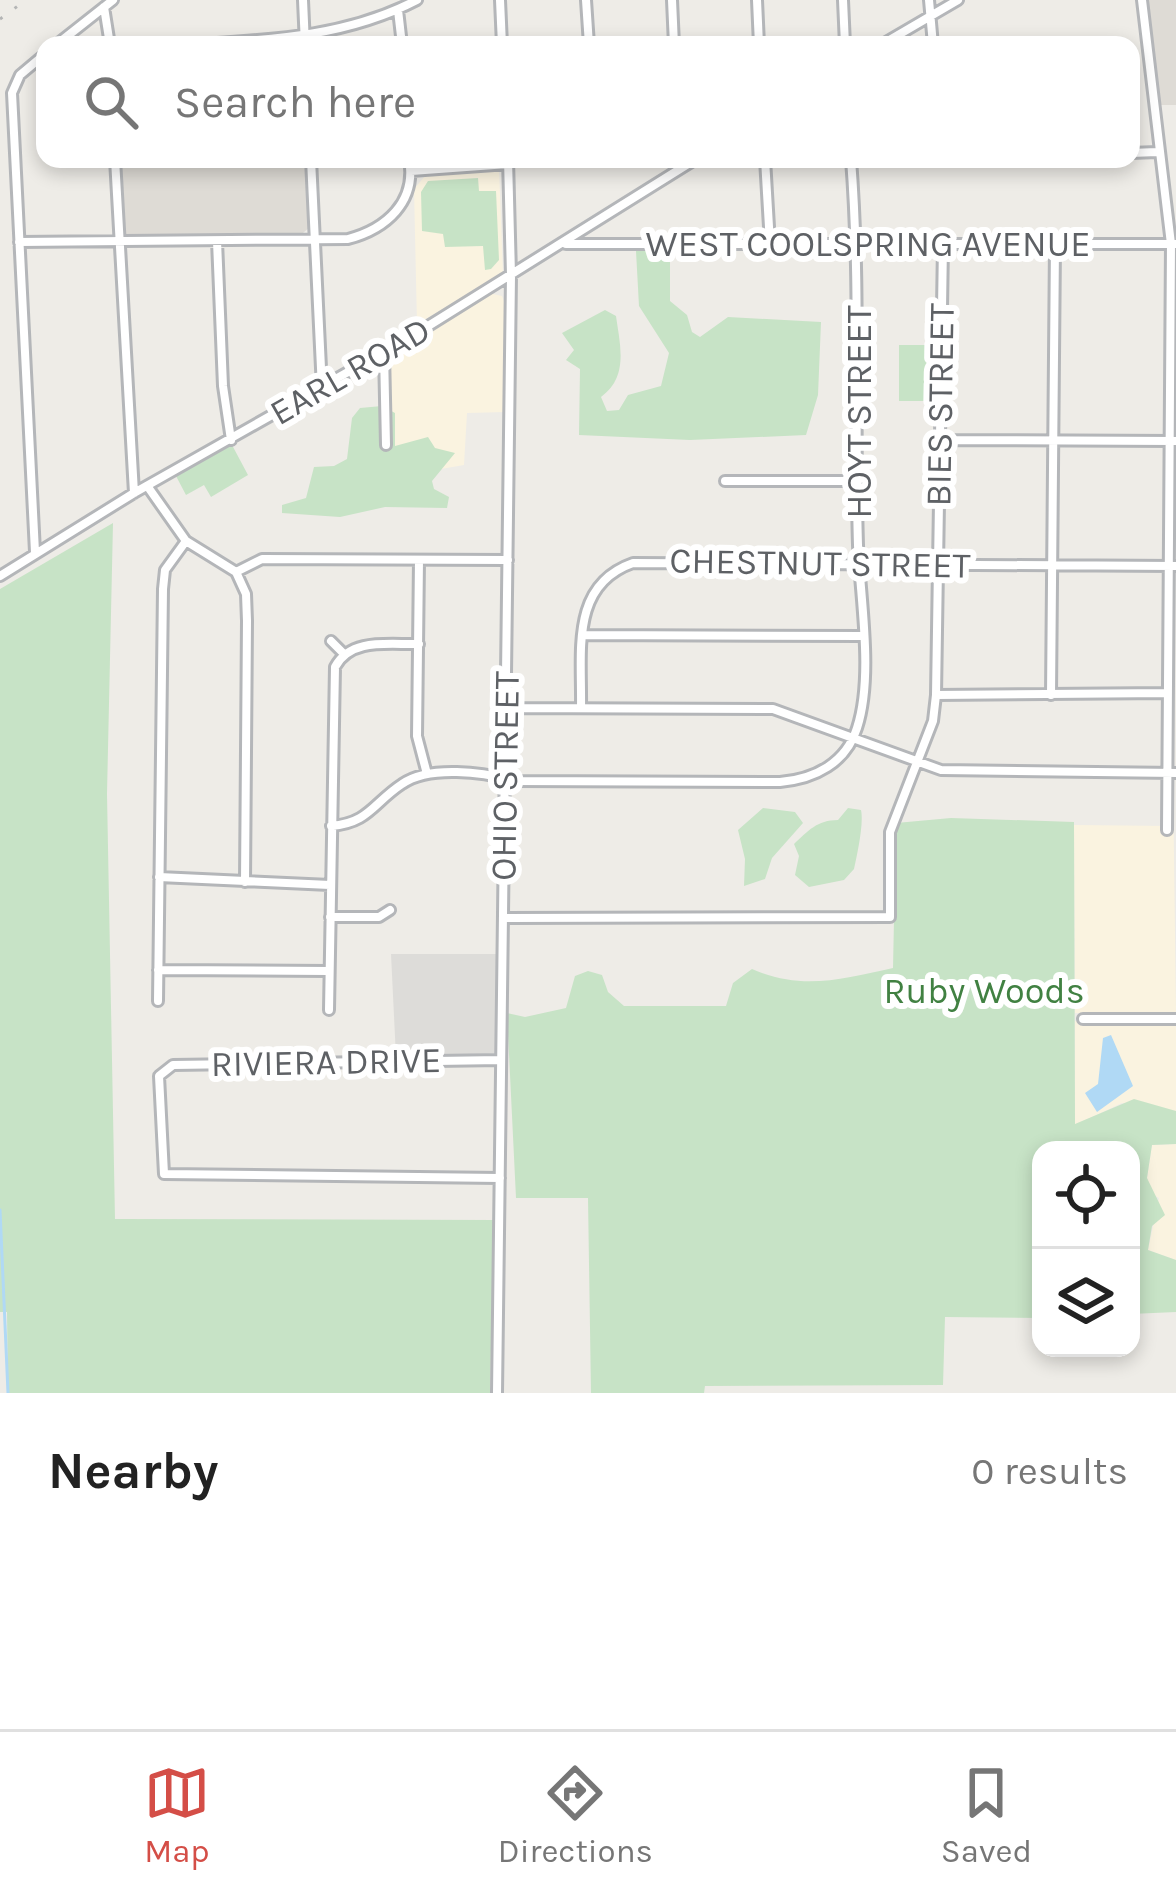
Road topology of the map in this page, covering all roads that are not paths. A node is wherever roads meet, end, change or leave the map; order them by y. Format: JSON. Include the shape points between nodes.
{"nodes":[{"id":1,"x":303,"y":0,"type":"edge"},
{"id":2,"x":417,"y":0,"type":"edge"},
{"id":3,"x":500,"y":0,"type":"edge"},
{"id":4,"x":586,"y":0,"type":"edge"},
{"id":5,"x":672,"y":0,"type":"edge"},
{"id":6,"x":757,"y":0,"type":"edge"},
{"id":7,"x":843,"y":0,"type":"edge"},
{"id":8,"x":929,"y":0,"type":"edge"},
{"id":9,"x":958,"y":0,"type":"edge"},
{"id":10,"x":1142,"y":0,"type":"edge"},
{"id":11,"x":108,"y":3,"type":"edge"},
{"id":12,"x":398,"y":10,"type":"junction"},
{"id":13,"x":930,"y":15,"type":"junction"},
{"id":14,"x":67,"y":36,"type":"edge"},
{"id":15,"x":110,"y":36,"type":"edge"},
{"id":16,"x":305,"y":36,"type":"edge"},
{"id":17,"x":320,"y":36,"type":"edge"},
{"id":18,"x":401,"y":36,"type":"edge"},
{"id":19,"x":502,"y":36,"type":"edge"},
{"id":20,"x":588,"y":36,"type":"edge"},
{"id":21,"x":674,"y":36,"type":"edge"},
{"id":22,"x":759,"y":36,"type":"edge"},
{"id":23,"x":845,"y":36,"type":"edge"},
{"id":24,"x":895,"y":36,"type":"edge"},
{"id":25,"x":932,"y":36,"type":"edge"},
{"id":26,"x":36,"y":62,"type":"edge"},
{"id":27,"x":1157,"y":152,"type":"junction"},
{"id":28,"x":1140,"y":153,"type":"edge"},
{"id":29,"x":115,"y":168,"type":"edge"},
{"id":30,"x":312,"y":168,"type":"edge"},
{"id":31,"x":410,"y":168,"type":"edge"},
{"id":32,"x":443,"y":168,"type":"edge"},
{"id":33,"x":508,"y":168,"type":"edge"},
{"id":34,"x":682,"y":168,"type":"edge"},
{"id":35,"x":766,"y":168,"type":"edge"},
{"id":36,"x":852,"y":168,"type":"edge"},
{"id":37,"x":411,"y":171,"type":"junction"},
{"id":38,"x":217,"y":241,"type":"junction"},
{"id":39,"x":19,"y":242,"type":"junction"},
{"id":40,"x":118,"y":242,"type":"junction"},
{"id":41,"x":316,"y":242,"type":"junction"},
{"id":42,"x":560,"y":244,"type":"junction"},
{"id":43,"x":770,"y":244,"type":"junction"},
{"id":44,"x":943,"y":244,"type":"junction"},
{"id":45,"x":1055,"y":244,"type":"junction"},
{"id":46,"x":1173,"y":244,"type":"edge"},
{"id":47,"x":857,"y":245,"type":"junction"},
{"id":48,"x":512,"y":275,"type":"junction"},
{"id":49,"x":384,"y":352,"type":"junction"},
{"id":50,"x":322,"y":388,"type":"junction"},
{"id":51,"x":1055,"y":439,"type":"junction"},
{"id":52,"x":231,"y":440,"type":"junction"},
{"id":53,"x":940,"y":440,"type":"junction"},
{"id":54,"x":1173,"y":441,"type":"edge"},
{"id":55,"x":386,"y":445,"type":"dead end"},
{"id":56,"x":725,"y":481,"type":"dead end"},
{"id":57,"x":858,"y":481,"type":"junction"},
{"id":58,"x":148,"y":486,"type":"junction"},
{"id":59,"x":134,"y":493,"type":"junction"},
{"id":60,"x":186,"y":541,"type":"junction"},
{"id":61,"x":34,"y":551,"type":"junction"},
{"id":62,"x":419,"y":560,"type":"junction"},
{"id":63,"x":508,"y":560,"type":"junction"},
{"id":64,"x":860,"y":561,"type":"junction"},
{"id":65,"x":938,"y":564,"type":"junction"},
{"id":66,"x":1052,"y":566,"type":"junction"},
{"id":67,"x":1173,"y":566,"type":"edge"},
{"id":68,"x":236,"y":572,"type":"junction"},
{"id":69,"x":0,"y":576,"type":"edge"},
{"id":70,"x":583,"y":635,"type":"junction"},
{"id":71,"x":863,"y":636,"type":"junction"},
{"id":72,"x":331,"y":641,"type":"dead end"},
{"id":73,"x":419,"y":644,"type":"junction"},
{"id":74,"x":343,"y":653,"type":"junction"},
{"id":75,"x":1168,"y":693,"type":"junction"},
{"id":76,"x":936,"y":695,"type":"junction"},
{"id":77,"x":1051,"y":695,"type":"junction"},
{"id":78,"x":580,"y":707,"type":"junction"},
{"id":79,"x":506,"y":708,"type":"junction"},
{"id":80,"x":854,"y":737,"type":"junction"},
{"id":81,"x":914,"y":762,"type":"junction"},
{"id":82,"x":1172,"y":773,"type":"edge"},
{"id":83,"x":427,"y":774,"type":"junction"},
{"id":84,"x":506,"y":779,"type":"junction"},
{"id":85,"x":331,"y":826,"type":"junction"},
{"id":86,"x":1167,"y":830,"type":"dead end"},
{"id":87,"x":159,"y":877,"type":"junction"},
{"id":88,"x":245,"y":882,"type":"junction"},
{"id":89,"x":330,"y":885,"type":"junction"},
{"id":90,"x":390,"y":910,"type":"dead end"},
{"id":91,"x":330,"y":917,"type":"junction"},
{"id":92,"x":502,"y":918,"type":"junction"},
{"id":93,"x":158,"y":970,"type":"junction"},
{"id":94,"x":329,"y":971,"type":"junction"},
{"id":95,"x":158,"y":1000,"type":"dead end"},
{"id":96,"x":329,"y":1010,"type":"dead end"},
{"id":97,"x":1083,"y":1019,"type":"dead end"},
{"id":98,"x":1176,"y":1019,"type":"edge"},
{"id":99,"x":501,"y":1060,"type":"junction"},
{"id":100,"x":500,"y":1178,"type":"junction"},
{"id":101,"x":497,"y":1393,"type":"edge"}],
"edges":[{"from":1,"to":16,"type":"street"},
{"from":2,"to":12,"type":"street"},
{"from":3,"to":19,"type":"street"},
{"from":4,"to":20,"type":"street"},
{"from":5,"to":21,"type":"street"},
{"from":6,"to":22,"type":"street"},
{"from":7,"to":23,"type":"street"},
{"from":8,"to":13,"type":"street"},
{"from":9,"to":13,"type":"street"},
{"from":10,"to":27,"type":"street"},
{"from":11,"to":14,"type":"street"},
{"from":11,"to":15,"type":"street"},
{"from":12,"to":17,"type":"street"},
{"from":12,"to":18,"type":"street"},
{"from":13,"to":24,"type":"street"},
{"from":13,"to":25,"type":"street"},
{"from":26,"to":39,"type":"street","via":[[13,83]]},
{"from":27,"to":28,"type":"street"},
{"from":27,"to":46,"type":"street"},
{"from":29,"to":40,"type":"street"},
{"from":30,"to":41,"type":"street"},
{"from":31,"to":37,"type":"street"},
{"from":32,"to":37,"type":"street"},
{"from":33,"to":48,"type":"street","name":"OHIO STREET"},
{"from":34,"to":42,"type":"street","name":"EARL ROAD"},
{"from":35,"to":43,"type":"street"},
{"from":36,"to":47,"type":"street","name":"HOYT STREET"},
{"from":37,"to":41,"type":"street","via":[[388,222]]},
{"from":38,"to":40,"type":"street"},
{"from":38,"to":41,"type":"street"},
{"from":38,"to":52,"type":"street"},
{"from":39,"to":40,"type":"street"},
{"from":39,"to":61,"type":"street"},
{"from":40,"to":59,"type":"street"},
{"from":41,"to":50,"type":"street"},
{"from":42,"to":43,"type":"street","name":"WEST COOLSPRING AVENUE"},
{"from":42,"to":48,"type":"street","name":"EARL ROAD"},
{"from":43,"to":47,"type":"street","name":"WEST COOLSPRING AVENUE"},
{"from":44,"to":45,"type":"street","name":"WEST COOLSPRING AVENUE"},
{"from":44,"to":47,"type":"street","name":"WEST COOLSPRING AVENUE"},
{"from":44,"to":53,"type":"street","name":"BIES STREET"},
{"from":45,"to":46,"type":"street","name":"WEST COOLSPRING AVENUE"},
{"from":45,"to":51,"type":"street"},
{"from":46,"to":54,"type":"street"},
{"from":47,"to":57,"type":"street","name":"HOYT STREET"},
{"from":48,"to":49,"type":"street","name":"EARL ROAD"},
{"from":48,"to":63,"type":"street","name":"OHIO STREET"},
{"from":49,"to":50,"type":"street","name":"EARL ROAD"},
{"from":49,"to":55,"type":"street"},
{"from":50,"to":52,"type":"street","name":"EARL ROAD"},
{"from":51,"to":53,"type":"street"},
{"from":51,"to":54,"type":"street"},
{"from":51,"to":66,"type":"street"},
{"from":52,"to":58,"type":"street","name":"EARL ROAD"},
{"from":53,"to":65,"type":"street","name":"BIES STREET"},
{"from":54,"to":67,"type":"street"},
{"from":56,"to":57,"type":"street"},
{"from":57,"to":64,"type":"street","name":"HOYT STREET"},
{"from":58,"to":59,"type":"street","name":"EARL ROAD"},
{"from":58,"to":60,"type":"street"},
{"from":59,"to":61,"type":"street","name":"EARL ROAD"},
{"from":60,"to":68,"type":"street"},
{"from":60,"to":87,"type":"street","via":[[165,570],[163,590]]},
{"from":61,"to":69,"type":"street","name":"EARL ROAD"},
{"from":62,"to":63,"type":"street"},
{"from":62,"to":68,"type":"street","via":[[262,559]]},
{"from":62,"to":73,"type":"street"},
{"from":63,"to":79,"type":"street","name":"OHIO STREET"},
{"from":64,"to":65,"type":"street","name":"CHESTNUT STREET"},
{"from":64,"to":70,"type":"street","name":"CHESTNUT STREET","via":[[633,563],[596,585]]},
{"from":64,"to":71,"type":"street","name":"HOYT STREET"},
{"from":65,"to":66,"type":"street","name":"CHESTNUT STREET"},
{"from":65,"to":76,"type":"street","name":"BIES STREET"},
{"from":66,"to":67,"type":"street","name":"CHESTNUT STREET"},
{"from":66,"to":77,"type":"street"},
{"from":67,"to":75,"type":"street"},
{"from":68,"to":88,"type":"street","via":[[248,621]]},
{"from":70,"to":71,"type":"street"},
{"from":70,"to":78,"type":"street","name":"CHESTNUT STREET"},
{"from":71,"to":80,"type":"street","name":"HOYT STREET"},
{"from":72,"to":74,"type":"street"},
{"from":73,"to":74,"type":"street"},
{"from":73,"to":83,"type":"street","via":[[417,736]]},
{"from":74,"to":85,"type":"street","via":[[333,687]]},
{"from":75,"to":77,"type":"street"},
{"from":75,"to":82,"type":"street"},
{"from":76,"to":77,"type":"street"},
{"from":76,"to":81,"type":"street","name":"BIES STREET"},
{"from":78,"to":79,"type":"street"},
{"from":78,"to":80,"type":"street","via":[[772,709]]},
{"from":79,"to":84,"type":"street","name":"OHIO STREET"},
{"from":80,"to":81,"type":"street"},
{"from":80,"to":84,"type":"street","via":[[837,760],[798,781]]},
{"from":81,"to":82,"type":"street","via":[[954,772]]},
{"from":81,"to":92,"type":"street","name":"BIES STREET","via":[[890,832],[890,916]]},
{"from":82,"to":86,"type":"street"},
{"from":83,"to":84,"type":"street"},
{"from":83,"to":85,"type":"street","via":[[402,783],[356,824]]},
{"from":84,"to":92,"type":"street","name":"OHIO STREET"},
{"from":85,"to":89,"type":"street"},
{"from":87,"to":88,"type":"street"},
{"from":87,"to":93,"type":"street"},
{"from":88,"to":89,"type":"street"},
{"from":89,"to":91,"type":"street"},
{"from":90,"to":91,"type":"street"},
{"from":91,"to":94,"type":"street"},
{"from":92,"to":99,"type":"street","name":"OHIO STREET"},
{"from":93,"to":94,"type":"street"},
{"from":93,"to":95,"type":"street"},
{"from":94,"to":96,"type":"street"},
{"from":97,"to":98,"type":"street"},
{"from":99,"to":100,"type":"street","name":"OHIO STREET"},
{"from":99,"to":100,"type":"street","name":"RIVIERA DRIVE","via":[[173,1064],[160,1076],[164,1174]]},
{"from":100,"to":101,"type":"street","name":"OHIO STREET"}]}
